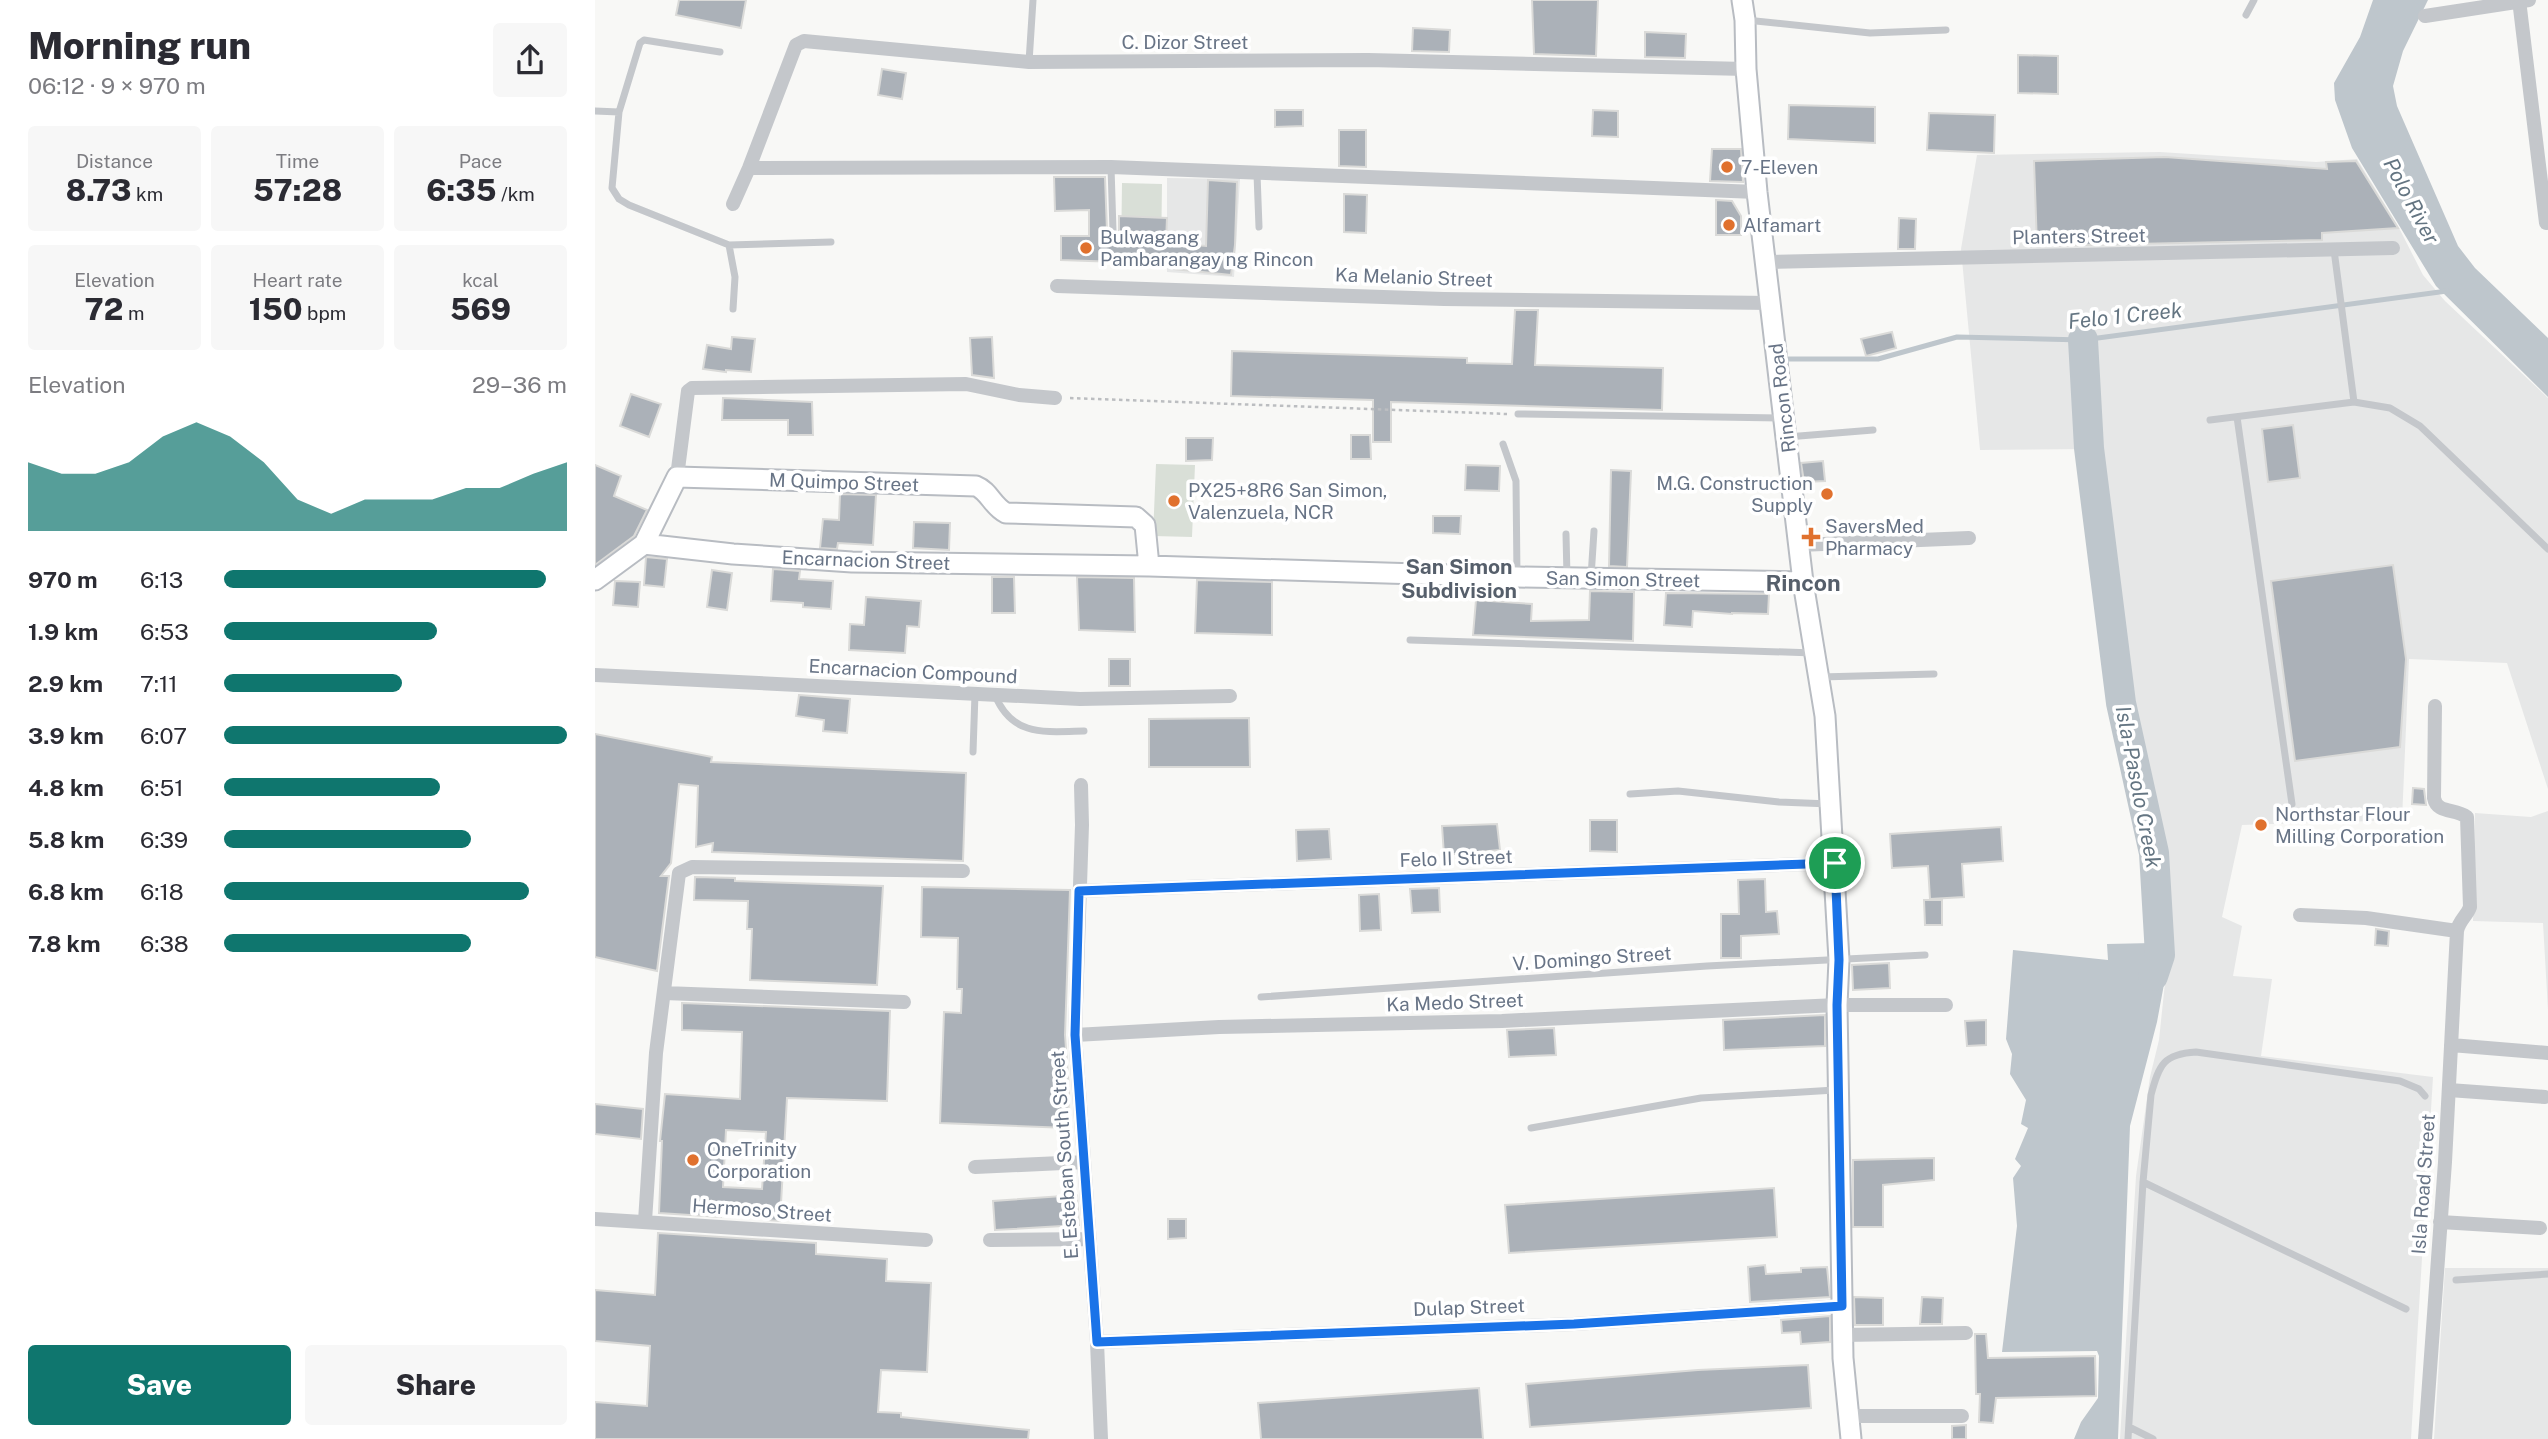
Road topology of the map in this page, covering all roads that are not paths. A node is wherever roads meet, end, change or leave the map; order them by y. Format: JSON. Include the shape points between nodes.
{"nodes":[{"id":1,"x":1033,"y":0,"type":"edge"},
{"id":2,"x":1742,"y":0,"type":"edge"},
{"id":3,"x":2254,"y":0,"type":"edge"},
{"id":4,"x":2519,"y":0,"type":"edge"},
{"id":5,"x":2529,"y":0,"type":"edge"},
{"id":6,"x":2246,"y":15,"type":"dead end"},
{"id":7,"x":2425,"y":16,"type":"dead end"},
{"id":8,"x":1745,"y":20,"type":"junction"},
{"id":9,"x":1946,"y":30,"type":"dead end"},
{"id":10,"x":720,"y":52,"type":"dead end"},
{"id":11,"x":1029,"y":62,"type":"junction"},
{"id":12,"x":1747,"y":69,"type":"junction"},
{"id":13,"x":595,"y":111,"type":"edge"},
{"id":14,"x":619,"y":112,"type":"junction"},
{"id":15,"x":1111,"y":167,"type":"junction"},
{"id":16,"x":749,"y":168,"type":"junction"},
{"id":17,"x":1257,"y":174,"type":"junction"},
{"id":18,"x":1757,"y":192,"type":"junction"},
{"id":19,"x":733,"y":204,"type":"dead end"},
{"id":20,"x":2546,"y":223,"type":"dead end"},
{"id":21,"x":1259,"y":227,"type":"dead end"},
{"id":22,"x":1113,"y":231,"type":"dead end"},
{"id":23,"x":831,"y":242,"type":"dead end"},
{"id":24,"x":729,"y":245,"type":"junction"},
{"id":25,"x":2393,"y":248,"type":"dead end"},
{"id":26,"x":2334,"y":250,"type":"junction"},
{"id":27,"x":1765,"y":262,"type":"junction"},
{"id":28,"x":1057,"y":286,"type":"dead end"},
{"id":29,"x":1770,"y":303,"type":"junction"},
{"id":30,"x":733,"y":309,"type":"dead end"},
{"id":31,"x":1055,"y":398,"type":"road end"},
{"id":32,"x":2354,"y":402,"type":"junction"},
{"id":33,"x":1518,"y":414,"type":"road end"},
{"id":34,"x":2237,"y":417,"type":"junction"},
{"id":35,"x":2210,"y":420,"type":"dead end"},
{"id":36,"x":1785,"y":427,"type":"junction"},
{"id":37,"x":1873,"y":430,"type":"dead end"},
{"id":38,"x":1503,"y":444,"type":"dead end"},
{"id":39,"x":677,"y":477,"type":"junction"},
{"id":40,"x":1594,"y":531,"type":"dead end"},
{"id":41,"x":1566,"y":534,"type":"dead end"},
{"id":42,"x":1969,"y":538,"type":"dead end"},
{"id":43,"x":644,"y":544,"type":"junction"},
{"id":44,"x":1799,"y":545,"type":"junction"},
{"id":45,"x":2548,"y":550,"type":"edge"},
{"id":46,"x":1149,"y":566,"type":"junction"},
{"id":47,"x":1517,"y":577,"type":"junction"},
{"id":48,"x":1567,"y":578,"type":"junction"},
{"id":49,"x":1591,"y":578,"type":"junction"},
{"id":50,"x":595,"y":580,"type":"edge"},
{"id":51,"x":1803,"y":582,"type":"junction"},
{"id":52,"x":1409,"y":640,"type":"dead end"},
{"id":53,"x":1815,"y":653,"type":"junction"},
{"id":54,"x":1934,"y":674,"type":"dead end"},
{"id":55,"x":595,"y":675,"type":"edge"},
{"id":56,"x":1819,"y":677,"type":"junction"},
{"id":57,"x":975,"y":694,"type":"junction"},
{"id":58,"x":995,"y":695,"type":"junction"},
{"id":59,"x":1230,"y":695,"type":"dead end"},
{"id":60,"x":2435,"y":706,"type":"dead end"},
{"id":61,"x":1084,"y":731,"type":"dead end"},
{"id":62,"x":973,"y":752,"type":"dead end"},
{"id":63,"x":1081,"y":785,"type":"dead end"},
{"id":64,"x":1630,"y":794,"type":"dead end"},
{"id":65,"x":1831,"y":804,"type":"junction"},
{"id":66,"x":2292,"y":804,"type":"dead end"},
{"id":67,"x":1835,"y":863,"type":"junction"},
{"id":68,"x":963,"y":871,"type":"dead end"},
{"id":69,"x":1079,"y":891,"type":"junction"},
{"id":70,"x":2301,"y":915,"type":"dead end"},
{"id":71,"x":2457,"y":931,"type":"junction"},
{"id":72,"x":1925,"y":955,"type":"dead end"},
{"id":73,"x":1839,"y":960,"type":"junction"},
{"id":74,"x":664,"y":993,"type":"junction"},
{"id":75,"x":1261,"y":997,"type":"dead end"},
{"id":76,"x":904,"y":1002,"type":"dead end"},
{"id":77,"x":1837,"y":1005,"type":"junction"},
{"id":78,"x":1946,"y":1005,"type":"dead end"},
{"id":79,"x":1075,"y":1035,"type":"junction"},
{"id":80,"x":2451,"y":1045,"type":"junction"},
{"id":81,"x":2548,"y":1053,"type":"edge"},
{"id":82,"x":1838,"y":1089,"type":"junction"},
{"id":83,"x":2449,"y":1090,"type":"junction"},
{"id":84,"x":2425,"y":1097,"type":"dead end"},
{"id":85,"x":2545,"y":1097,"type":"dead end"},
{"id":86,"x":1531,"y":1128,"type":"dead end"},
{"id":87,"x":1084,"y":1163,"type":"junction"},
{"id":88,"x":975,"y":1167,"type":"dead end"},
{"id":89,"x":2143,"y":1182,"type":"junction"},
{"id":90,"x":595,"y":1219,"type":"edge"},
{"id":91,"x":645,"y":1222,"type":"junction"},
{"id":92,"x":2440,"y":1222,"type":"junction"},
{"id":93,"x":2540,"y":1228,"type":"dead end"},
{"id":94,"x":1090,"y":1239,"type":"junction"},
{"id":95,"x":926,"y":1240,"type":"dead end"},
{"id":96,"x":990,"y":1240,"type":"dead end"},
{"id":97,"x":2548,"y":1274,"type":"edge"},
{"id":98,"x":2456,"y":1280,"type":"dead end"},
{"id":99,"x":1842,"y":1306,"type":"junction"},
{"id":100,"x":2406,"y":1309,"type":"dead end"},
{"id":101,"x":1966,"y":1334,"type":"dead end"},
{"id":102,"x":1843,"y":1335,"type":"junction"},
{"id":103,"x":1097,"y":1342,"type":"junction"},
{"id":104,"x":1849,"y":1416,"type":"junction"},
{"id":105,"x":1962,"y":1416,"type":"dead end"},
{"id":106,"x":2129,"y":1427,"type":"junction"},
{"id":107,"x":1101,"y":1439,"type":"edge"},
{"id":108,"x":1851,"y":1439,"type":"edge"},
{"id":109,"x":2128,"y":1439,"type":"edge"},
{"id":110,"x":2153,"y":1439,"type":"edge"},
{"id":111,"x":2425,"y":1439,"type":"edge"}],
"edges":[{"from":1,"to":11,"type":"lane"},
{"from":2,"to":8,"type":"street","name":"Rincon Road"},
{"from":3,"to":6,"type":"lane"},
{"from":4,"to":5,"type":"street"},
{"from":4,"to":7,"type":"street"},
{"from":4,"to":20,"type":"street"},
{"from":8,"to":9,"type":"lane","via":[[1870,33]]},
{"from":8,"to":12,"type":"street","name":"Rincon Road"},
{"from":10,"to":14,"type":"lane","via":[[644,40]]},
{"from":11,"to":12,"type":"street","name":"C. Dizor Street","via":[[1368,60]]},
{"from":11,"to":16,"type":"street","name":"C. Dizor Street","via":[[804,41],[796,45]]},
{"from":12,"to":18,"type":"street","name":"Rincon Road"},
{"from":13,"to":14,"type":"lane"},
{"from":14,"to":24,"type":"lane","via":[[613,188],[619,199]]},
{"from":15,"to":16,"type":"street"},
{"from":15,"to":17,"type":"street"},
{"from":15,"to":22,"type":"lane"},
{"from":16,"to":19,"type":"street","name":"C. Dizor Street"},
{"from":17,"to":18,"type":"street"},
{"from":17,"to":21,"type":"lane"},
{"from":18,"to":27,"type":"street","name":"Rincon Road"},
{"from":23,"to":24,"type":"lane"},
{"from":24,"to":30,"type":"lane","via":[[735,277]]},
{"from":25,"to":26,"type":"street","name":"Planters Street"},
{"from":26,"to":27,"type":"street","name":"Planters Street"},
{"from":26,"to":32,"type":"lane"},
{"from":27,"to":29,"type":"street","name":"Rincon Road"},
{"from":28,"to":29,"type":"street","name":"Ka Melanio Street","via":[[1444,299]]},
{"from":29,"to":36,"type":"street","name":"Rincon Road"},
{"from":31,"to":39,"type":"street","via":[[966,384],[692,388]]},
{"from":32,"to":34,"type":"lane"},
{"from":32,"to":45,"type":"lane","via":[[2390,408],[2412,421]]},
{"from":33,"to":36,"type":"lane"},
{"from":34,"to":35,"type":"lane"},
{"from":34,"to":66,"type":"lane"},
{"from":36,"to":37,"type":"lane"},
{"from":36,"to":44,"type":"street","name":"Rincon Road"},
{"from":38,"to":47,"type":"lane","via":[[1516,481]]},
{"from":39,"to":43,"type":"street"},
{"from":39,"to":46,"type":"street","name":"M Quimpo Street","via":[[976,486],[1006,513],[1136,517],[1145,525]]},
{"from":40,"to":49,"type":"lane"},
{"from":41,"to":48,"type":"lane"},
{"from":42,"to":44,"type":"street"},
{"from":43,"to":46,"type":"street","name":"Encarnacion Street","via":[[852,562]]},
{"from":43,"to":50,"type":"street"},
{"from":44,"to":51,"type":"street","name":"Rincon Road"},
{"from":46,"to":47,"type":"street","name":"San Simon Street"},
{"from":47,"to":48,"type":"street","name":"San Simon Street"},
{"from":48,"to":49,"type":"street","name":"San Simon Street"},
{"from":49,"to":51,"type":"street","name":"San Simon Street"},
{"from":51,"to":53,"type":"street","name":"Rincon Road"},
{"from":52,"to":53,"type":"lane"},
{"from":53,"to":56,"type":"street","name":"Rincon Road"},
{"from":54,"to":56,"type":"lane"},
{"from":55,"to":57,"type":"street","name":"Encarnacion Compound"},
{"from":56,"to":65,"type":"street","name":"Rincon Road"},
{"from":57,"to":58,"type":"street","name":"Encarnacion Compound"},
{"from":57,"to":62,"type":"lane"},
{"from":58,"to":59,"type":"street","name":"Encarnacion Compound","via":[[1080,699]]},
{"from":58,"to":61,"type":"lane","via":[[1011,721],[1026,729]]},
{"from":60,"to":71,"type":"street","name":"Isla Road Street","via":[[2435,805],[2467,817],[2470,907]]},
{"from":63,"to":69,"type":"street","name":"E. Esteban South Street"},
{"from":64,"to":65,"type":"lane","via":[[1686,792]]},
{"from":65,"to":67,"type":"street","name":"Rincon Road"},
{"from":67,"to":69,"type":"street","name":"Felo II Street"},
{"from":67,"to":73,"type":"street","name":"Rincon Road"},
{"from":68,"to":74,"type":"street","via":[[692,867],[679,873]]},
{"from":69,"to":79,"type":"street","name":"E. Esteban South Street"},
{"from":70,"to":71,"type":"street","via":[[2366,918]]},
{"from":71,"to":80,"type":"street","name":"Isla Road Street"},
{"from":72,"to":73,"type":"lane","name":"V. Domingo Street"},
{"from":73,"to":75,"type":"lane","name":"V. Domingo Street"},
{"from":73,"to":77,"type":"street","name":"Rincon Road"},
{"from":74,"to":76,"type":"street"},
{"from":74,"to":91,"type":"street"},
{"from":77,"to":78,"type":"street","name":"Ka Medo Street"},
{"from":77,"to":79,"type":"street","name":"Ka Medo Street"},
{"from":77,"to":82,"type":"street","name":"Rincon Road"},
{"from":79,"to":87,"type":"street","name":"E. Esteban South Street"},
{"from":80,"to":81,"type":"street"},
{"from":80,"to":83,"type":"street","name":"Isla Road Street"},
{"from":82,"to":86,"type":"lane","via":[[1701,1098]]},
{"from":82,"to":99,"type":"street","name":"Rincon Road"},
{"from":83,"to":85,"type":"street"},
{"from":83,"to":92,"type":"street","name":"Isla Road Street"},
{"from":84,"to":89,"type":"lane","via":[[2419,1089],[2400,1081],[2196,1052],[2175,1054],[2160,1070],[2151,1095]]},
{"from":87,"to":88,"type":"street"},
{"from":87,"to":94,"type":"street","name":"E. Esteban South Street"},
{"from":89,"to":100,"type":"lane"},
{"from":89,"to":106,"type":"lane"},
{"from":90,"to":91,"type":"street","name":"Hermoso Street"},
{"from":91,"to":95,"type":"street","name":"Hermoso Street"},
{"from":92,"to":93,"type":"street"},
{"from":92,"to":111,"type":"street","name":"Isla Road Street"},
{"from":94,"to":96,"type":"street"},
{"from":94,"to":103,"type":"street","name":"E. Esteban South Street"},
{"from":97,"to":98,"type":"lane"},
{"from":99,"to":102,"type":"street","name":"Rincon Road"},
{"from":99,"to":103,"type":"street","name":"Dulap Street","via":[[1574,1324]]},
{"from":101,"to":102,"type":"street"},
{"from":102,"to":104,"type":"street","name":"Rincon Road"},
{"from":103,"to":107,"type":"street","name":"E. Esteban South Street"},
{"from":104,"to":105,"type":"street"},
{"from":104,"to":108,"type":"street","name":"Rincon Road"},
{"from":106,"to":109,"type":"lane"},
{"from":106,"to":110,"type":"lane"}]}
